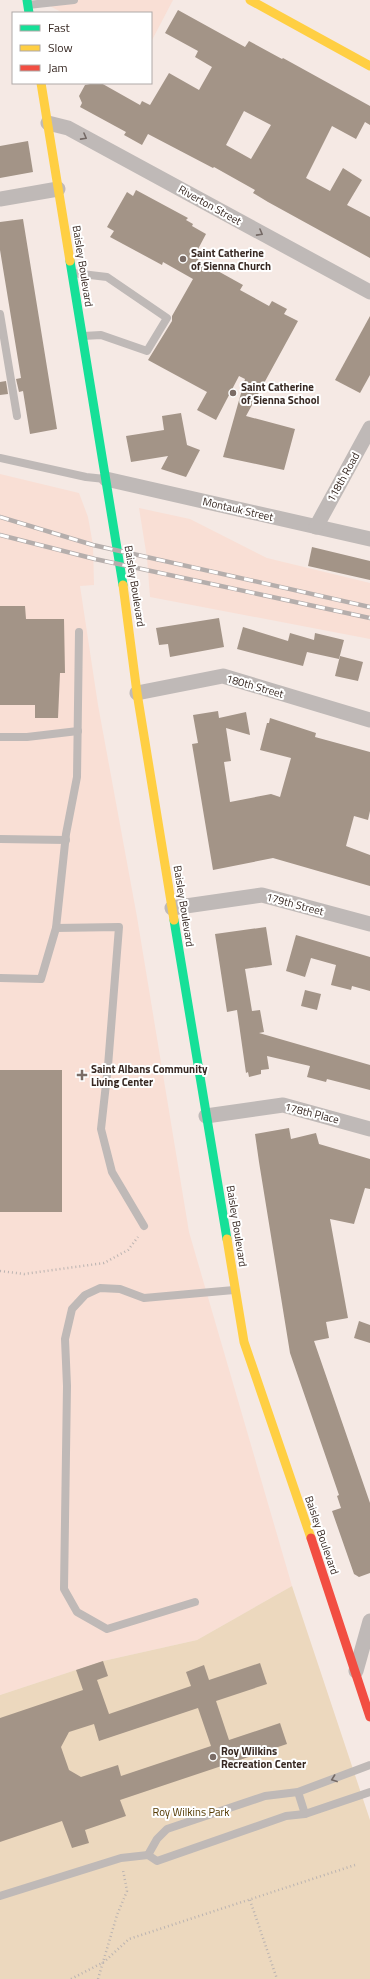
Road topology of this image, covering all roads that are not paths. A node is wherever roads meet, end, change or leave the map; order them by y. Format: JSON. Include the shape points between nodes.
{"nodes":[{"id":1,"x":74,"y":0,"type":"edge"},
{"id":2,"x":250,"y":0,"type":"edge"},
{"id":3,"x":60,"y":1,"type":"edge"},
{"id":4,"x":28,"y":6,"type":"edge"},
{"id":5,"x":370,"y":66,"type":"edge"},
{"id":6,"x":41,"y":84,"type":"edge"},
{"id":7,"x":48,"y":123,"type":"junction"},
{"id":8,"x":58,"y":189,"type":"junction"},
{"id":9,"x":0,"y":199,"type":"edge"},
{"id":10,"x":72,"y":273,"type":"junction"},
{"id":11,"x":370,"y":292,"type":"edge"},
{"id":12,"x":0,"y":314,"type":"edge"},
{"id":13,"x":82,"y":336,"type":"junction"},
{"id":14,"x":17,"y":416,"type":"dead end"},
{"id":15,"x":370,"y":428,"type":"edge"},
{"id":16,"x":0,"y":458,"type":"edge"},
{"id":17,"x":106,"y":479,"type":"junction"},
{"id":18,"x":316,"y":527,"type":"junction"},
{"id":19,"x":370,"y":539,"type":"edge"},
{"id":20,"x":79,"y":632,"type":"dead end"},
{"id":21,"x":137,"y":692,"type":"junction"},
{"id":22,"x":370,"y":720,"type":"edge"},
{"id":23,"x":78,"y":731,"type":"junction"},
{"id":24,"x":0,"y":737,"type":"edge"},
{"id":25,"x":0,"y":839,"type":"edge"},
{"id":26,"x":66,"y":840,"type":"junction"},
{"id":27,"x":172,"y":908,"type":"junction"},
{"id":28,"x":370,"y":924,"type":"edge"},
{"id":29,"x":56,"y":928,"type":"junction"},
{"id":30,"x":0,"y":978,"type":"edge"},
{"id":31,"x":206,"y":1116,"type":"junction"},
{"id":32,"x":370,"y":1128,"type":"edge"},
{"id":33,"x":144,"y":1226,"type":"road end"},
{"id":34,"x":235,"y":1290,"type":"junction"},
{"id":35,"x":195,"y":1602,"type":"dead end"},
{"id":36,"x":370,"y":1621,"type":"edge"},
{"id":37,"x":356,"y":1671,"type":"junction"},
{"id":38,"x":370,"y":1717,"type":"edge"},
{"id":39,"x":370,"y":1765,"type":"edge"},
{"id":40,"x":298,"y":1792,"type":"junction"},
{"id":41,"x":370,"y":1792,"type":"edge"},
{"id":42,"x":305,"y":1814,"type":"junction"},
{"id":43,"x":148,"y":1855,"type":"junction"},
{"id":44,"x":0,"y":1896,"type":"edge"}],
"edges":[{"from":1,"to":3,"type":"lane"},
{"from":2,"to":5,"type":"street"},
{"from":3,"to":4,"type":"lane"},
{"from":6,"to":7,"type":"street","name":"Baisley Boulevard"},
{"from":7,"to":8,"type":"street","name":"Baisley Boulevard"},
{"from":7,"to":11,"type":"street","name":"Riverton Street","one_way":true,"via":[[68,128]]},
{"from":8,"to":9,"type":"street"},
{"from":8,"to":10,"type":"street","name":"Baisley Boulevard"},
{"from":10,"to":13,"type":"street","name":"Baisley Boulevard"},
{"from":10,"to":13,"type":"lane","via":[[107,277],[167,318],[147,351],[101,335]]},
{"from":12,"to":14,"type":"lane"},
{"from":13,"to":17,"type":"street","name":"Baisley Boulevard"},
{"from":15,"to":18,"type":"street","name":"118th Road"},
{"from":16,"to":17,"type":"lane"},
{"from":17,"to":18,"type":"street","name":"Montauk Street"},
{"from":17,"to":21,"type":"street","name":"Baisley Boulevard"},
{"from":18,"to":19,"type":"street","name":"Montauk Street"},
{"from":20,"to":23,"type":"lane"},
{"from":21,"to":22,"type":"street","name":"180th Street","via":[[223,676]]},
{"from":21,"to":27,"type":"street","name":"Baisley Boulevard"},
{"from":23,"to":24,"type":"lane","via":[[27,737]]},
{"from":23,"to":26,"type":"lane","via":[[77,777]]},
{"from":25,"to":26,"type":"lane"},
{"from":26,"to":29,"type":"lane"},
{"from":27,"to":28,"type":"street","name":"179th Street","via":[[262,895]]},
{"from":27,"to":31,"type":"street","name":"Baisley Boulevard"},
{"from":29,"to":30,"type":"lane","via":[[41,979]]},
{"from":29,"to":33,"type":"lane","via":[[118,927],[101,1129],[112,1172]]},
{"from":31,"to":32,"type":"street","name":"178th Place","via":[[283,1105]]},
{"from":31,"to":34,"type":"street","name":"Baisley Boulevard"},
{"from":34,"to":35,"type":"lane","via":[[144,1298],[120,1289],[100,1288],[85,1295],[72,1309],[65,1338],[67,1386],[64,1589],[77,1612],[107,1629]]},
{"from":34,"to":37,"type":"street","name":"Baisley Boulevard","via":[[244,1342]]},
{"from":36,"to":37,"type":"street"},
{"from":37,"to":38,"type":"street","name":"Baisley Boulevard"},
{"from":39,"to":40,"type":"lane","one_way":true},
{"from":40,"to":42,"type":"lane"},
{"from":40,"to":43,"type":"lane","via":[[265,1796],[167,1829],[157,1839]]},
{"from":41,"to":42,"type":"lane"},
{"from":42,"to":43,"type":"lane","via":[[286,1816],[157,1861]]},
{"from":43,"to":44,"type":"lane","via":[[121,1858]]}]}
